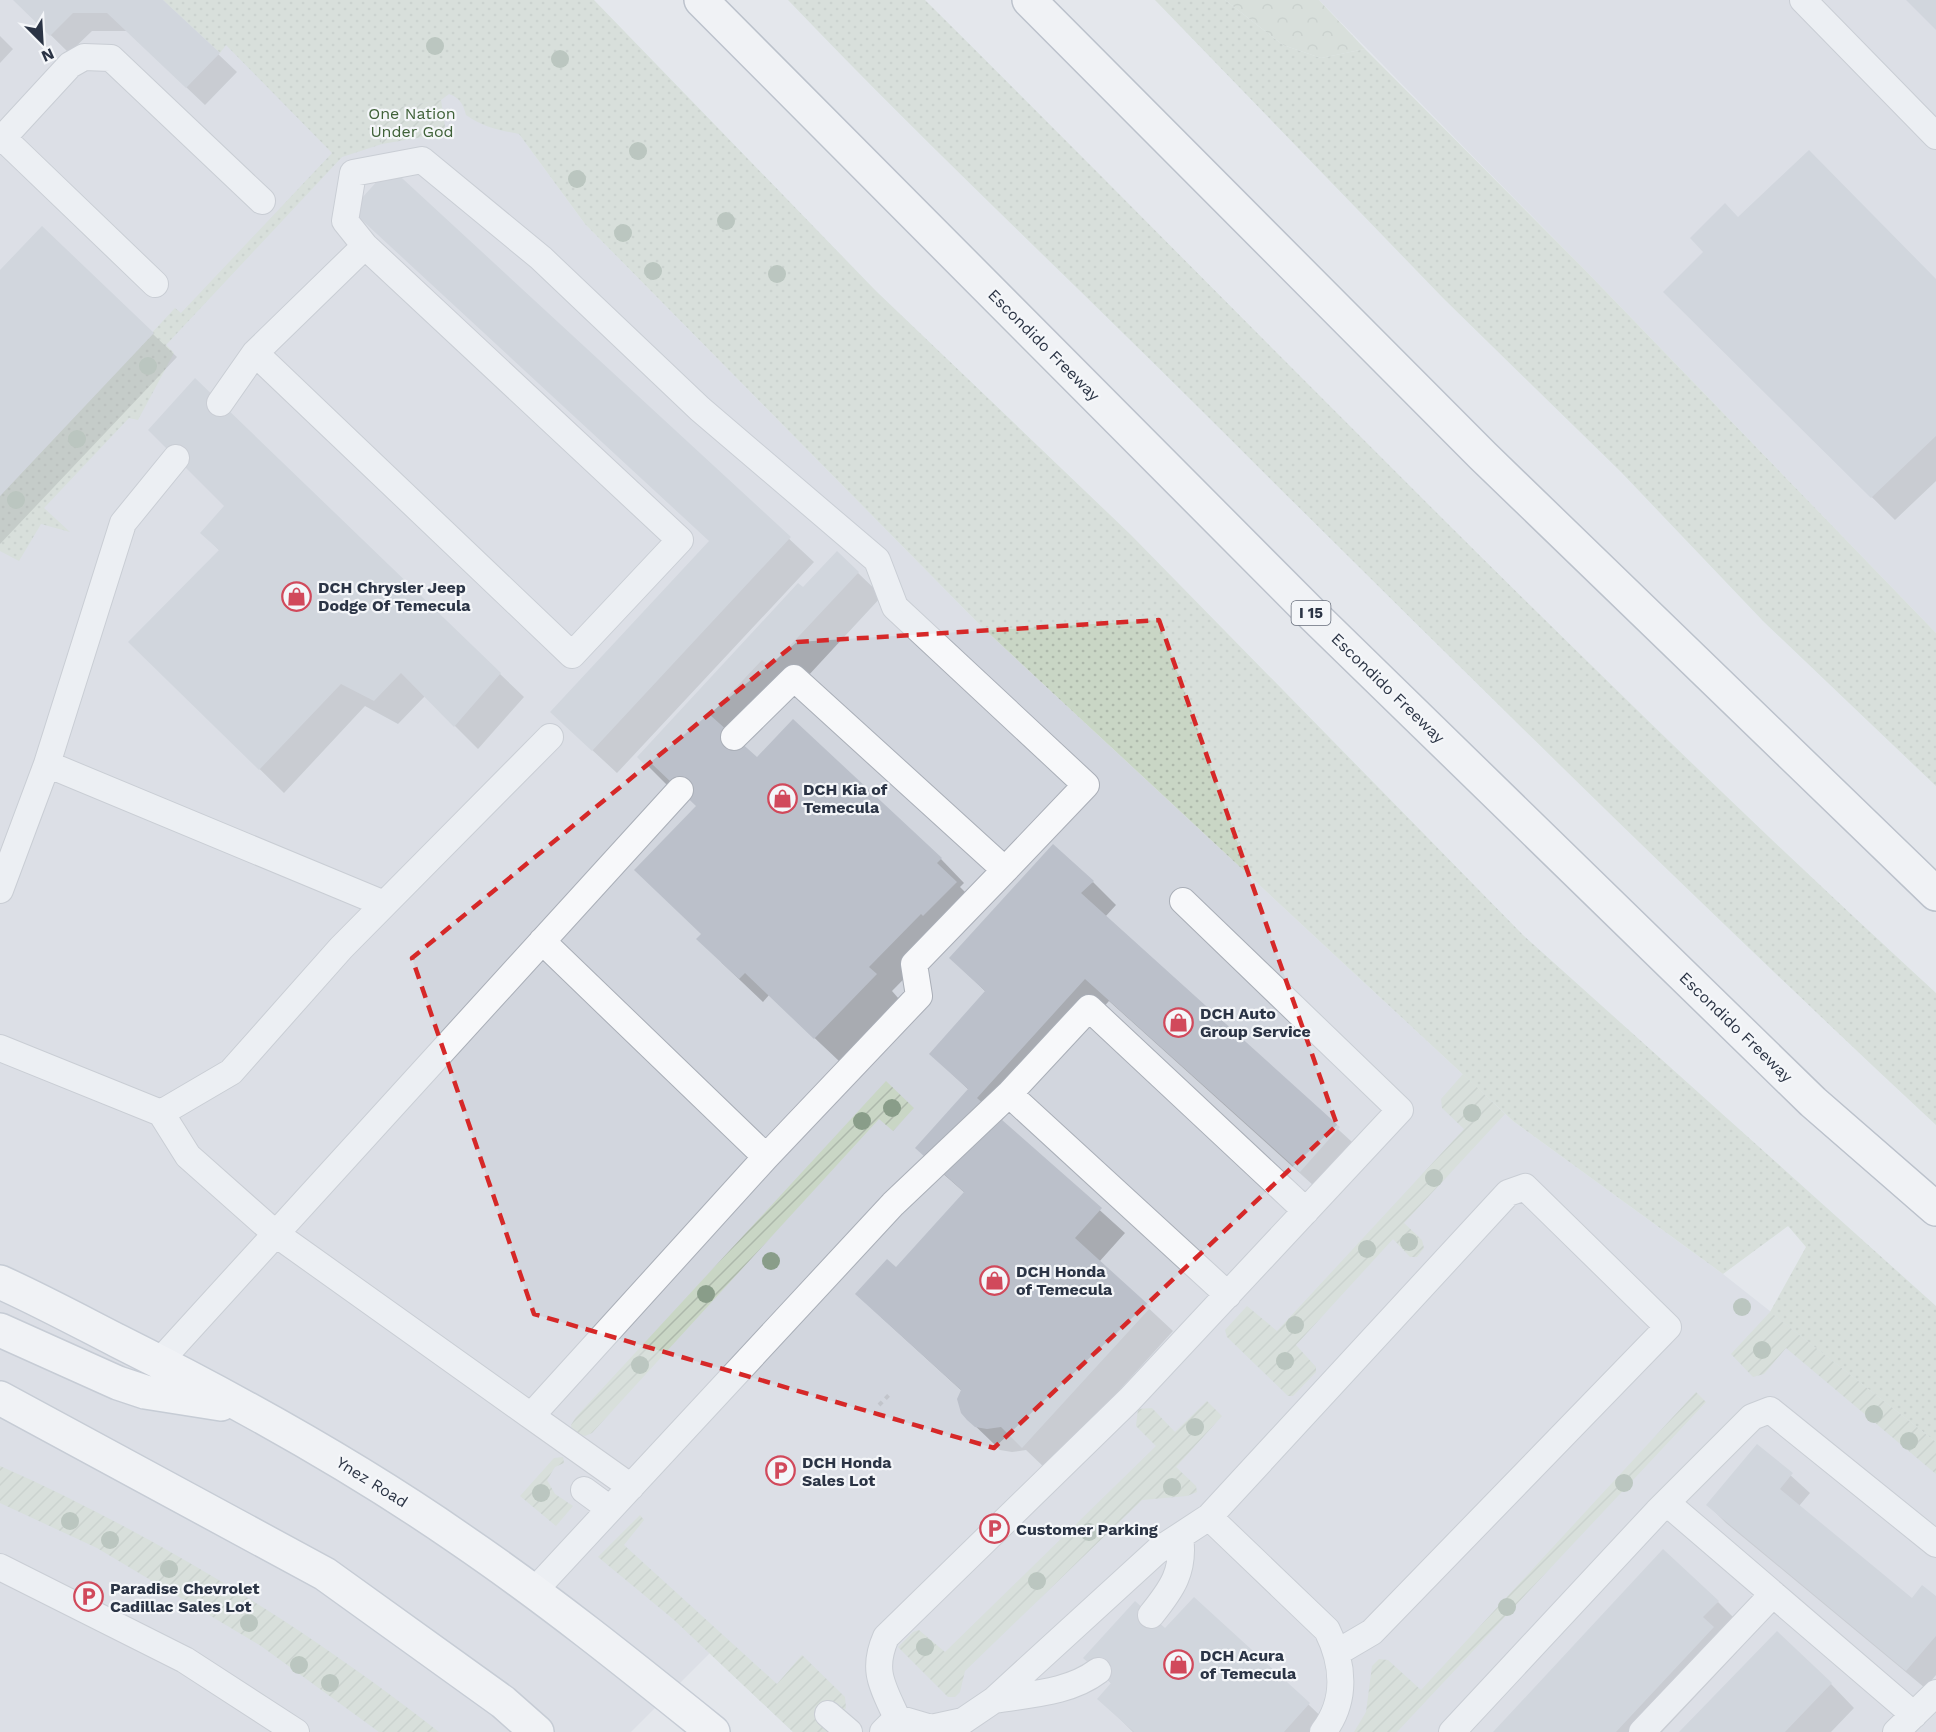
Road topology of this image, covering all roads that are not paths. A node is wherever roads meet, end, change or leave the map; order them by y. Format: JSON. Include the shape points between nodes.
{"nodes":[{"id":1,"x":701,"y":0,"type":"edge"},
{"id":2,"x":1029,"y":0,"type":"edge"},
{"id":3,"x":1803,"y":0,"type":"edge"},
{"id":4,"x":1936,"y":136,"type":"edge"},
{"id":5,"x":1,"y":140,"type":"edge"},
{"id":6,"x":262,"y":201,"type":"dead end"},
{"id":7,"x":365,"y":246,"type":"junction"},
{"id":8,"x":155,"y":284,"type":"dead end"},
{"id":9,"x":255,"y":353,"type":"junction"},
{"id":10,"x":220,"y":402,"type":"dead end"},
{"id":11,"x":176,"y":458,"type":"dead end"},
{"id":12,"x":550,"y":737,"type":"dead end"},
{"id":13,"x":734,"y":737,"type":"dead end"},
{"id":14,"x":47,"y":764,"type":"junction"},
{"id":15,"x":680,"y":790,"type":"dead end"},
{"id":16,"x":1005,"y":870,"type":"junction"},
{"id":17,"x":0,"y":890,"type":"edge"},
{"id":18,"x":1936,"y":894,"type":"edge"},
{"id":19,"x":1183,"y":901,"type":"dead end"},
{"id":20,"x":384,"y":904,"type":"junction"},
{"id":21,"x":542,"y":941,"type":"junction"},
{"id":22,"x":0,"y":1048,"type":"edge"},
{"id":23,"x":1009,"y":1094,"type":"junction"},
{"id":24,"x":161,"y":1113,"type":"junction"},
{"id":25,"x":766,"y":1157,"type":"junction"},
{"id":26,"x":1936,"y":1209,"type":"edge"},
{"id":27,"x":1306,"y":1211,"type":"junction"},
{"id":28,"x":276,"y":1234,"type":"junction"},
{"id":29,"x":0,"y":1282,"type":"edge"},
{"id":30,"x":1228,"y":1295,"type":"junction"},
{"id":31,"x":0,"y":1330,"type":"edge"},
{"id":32,"x":159,"y":1362,"type":"junction"},
{"id":33,"x":0,"y":1398,"type":"edge"},
{"id":34,"x":243,"y":1407,"type":"junction"},
{"id":35,"x":531,"y":1416,"type":"junction"},
{"id":36,"x":587,"y":1474,"type":"junction"},
{"id":37,"x":630,"y":1487,"type":"junction"},
{"id":38,"x":1667,"y":1503,"type":"junction"},
{"id":39,"x":610,"y":1509,"type":"junction"},
{"id":40,"x":1209,"y":1517,"type":"junction"},
{"id":41,"x":1180,"y":1536,"type":"junction"},
{"id":42,"x":1936,"y":1544,"type":"edge"},
{"id":43,"x":0,"y":1567,"type":"edge"},
{"id":44,"x":534,"y":1591,"type":"junction"},
{"id":45,"x":1773,"y":1594,"type":"junction"},
{"id":46,"x":1151,"y":1615,"type":"dead end"},
{"id":47,"x":1338,"y":1652,"type":"junction"},
{"id":48,"x":1098,"y":1671,"type":"dead end"},
{"id":49,"x":1936,"y":1693,"type":"edge"},
{"id":50,"x":994,"y":1700,"type":"junction"},
{"id":51,"x":828,"y":1714,"type":"dead end"},
{"id":52,"x":1905,"y":1723,"type":"edge"},
{"id":53,"x":890,"y":1725,"type":"edge"},
{"id":54,"x":970,"y":1726,"type":"edge"},
{"id":55,"x":296,"y":1732,"type":"edge"},
{"id":56,"x":537,"y":1732,"type":"edge"},
{"id":57,"x":712,"y":1732,"type":"edge"},
{"id":58,"x":849,"y":1732,"type":"edge"},
{"id":59,"x":1323,"y":1732,"type":"edge"},
{"id":60,"x":1452,"y":1732,"type":"edge"},
{"id":61,"x":1642,"y":1732,"type":"edge"}],
"edges":[{"from":1,"to":26,"type":"main road","name":"Escondido Freeway","number":"I 15","via":[[1313,615],[1813,1102]]},
{"from":2,"to":18,"type":"main road","via":[[1483,456]]},
{"from":3,"to":4,"type":"lane"},
{"from":5,"to":6,"type":"lane","via":[[70,65],[84,57],[111,57]]},
{"from":5,"to":8,"type":"lane"},
{"from":7,"to":9,"type":"lane"},
{"from":7,"to":9,"type":"lane","via":[[680,540],[572,655]]},
{"from":7,"to":16,"type":"lane","via":[[345,221],[353,173],[422,160],[541,258],[700,409],[877,560],[895,607],[1086,785]]},
{"from":9,"to":10,"type":"lane"},
{"from":11,"to":14,"type":"lane","via":[[123,523]]},
{"from":12,"to":20,"type":"lane"},
{"from":13,"to":16,"type":"lane","via":[[794,678]]},
{"from":14,"to":17,"type":"lane"},
{"from":14,"to":20,"type":"lane"},
{"from":15,"to":21,"type":"lane"},
{"from":16,"to":25,"type":"lane","via":[[914,964],[919,996]]},
{"from":19,"to":27,"type":"lane","via":[[1400,1110]]},
{"from":20,"to":24,"type":"lane","via":[[231,1072]]},
{"from":21,"to":25,"type":"lane"},
{"from":21,"to":28,"type":"lane"},
{"from":22,"to":24,"type":"lane"},
{"from":23,"to":27,"type":"lane","via":[[1089,1008]]},
{"from":23,"to":30,"type":"lane"},
{"from":23,"to":37,"type":"lane","via":[[893,1204]]},
{"from":24,"to":28,"type":"lane","via":[[188,1156]]},
{"from":25,"to":35,"type":"lane"},
{"from":27,"to":30,"type":"lane"},
{"from":28,"to":32,"type":"lane"},
{"from":28,"to":35,"type":"lane"},
{"from":29,"to":32,"type":"main road","name":"Ynez Road"},
{"from":30,"to":53,"type":"lane","via":[[1122,1407],[886,1637],[878,1655]]},
{"from":31,"to":34,"type":"main road","via":[[145,1392]]},
{"from":32,"to":34,"type":"main road","name":"Ynez Road"},
{"from":33,"to":56,"type":"main road","via":[[325,1574],[503,1702]]},
{"from":34,"to":44,"type":"main road","name":"Ynez Road","via":[[314,1445]]},
{"from":35,"to":36,"type":"lane","via":[[567,1443]]},
{"from":36,"to":37,"type":"lane"},
{"from":36,"to":39,"type":"lane"},
{"from":37,"to":39,"type":"lane"},
{"from":38,"to":42,"type":"lane","via":[[1752,1417],[1770,1410]]},
{"from":38,"to":45,"type":"lane"},
{"from":38,"to":60,"type":"lane"},
{"from":39,"to":44,"type":"lane"},
{"from":40,"to":41,"type":"lane"},
{"from":40,"to":47,"type":"lane","via":[[1327,1630]]},
{"from":40,"to":47,"type":"lane","via":[[1508,1192],[1525,1187],[1668,1327],[1372,1632]]},
{"from":41,"to":46,"type":"lane","via":[[1183,1557],[1172,1589]]},
{"from":41,"to":50,"type":"lane","via":[[1157,1551]]},
{"from":43,"to":55,"type":"lane","via":[[184,1660]]},
{"from":44,"to":57,"type":"main road","name":"Ynez Road"},
{"from":45,"to":52,"type":"lane"},
{"from":45,"to":61,"type":"lane"},
{"from":47,"to":59,"type":"lane","via":[[1340,1689],[1334,1717]]},
{"from":48,"to":50,"type":"lane","via":[[1084,1682]]},
{"from":49,"to":52,"type":"lane"},
{"from":50,"to":54,"type":"lane"},
{"from":51,"to":58,"type":"lane"},
{"from":53,"to":54,"type":"lane"}]}
